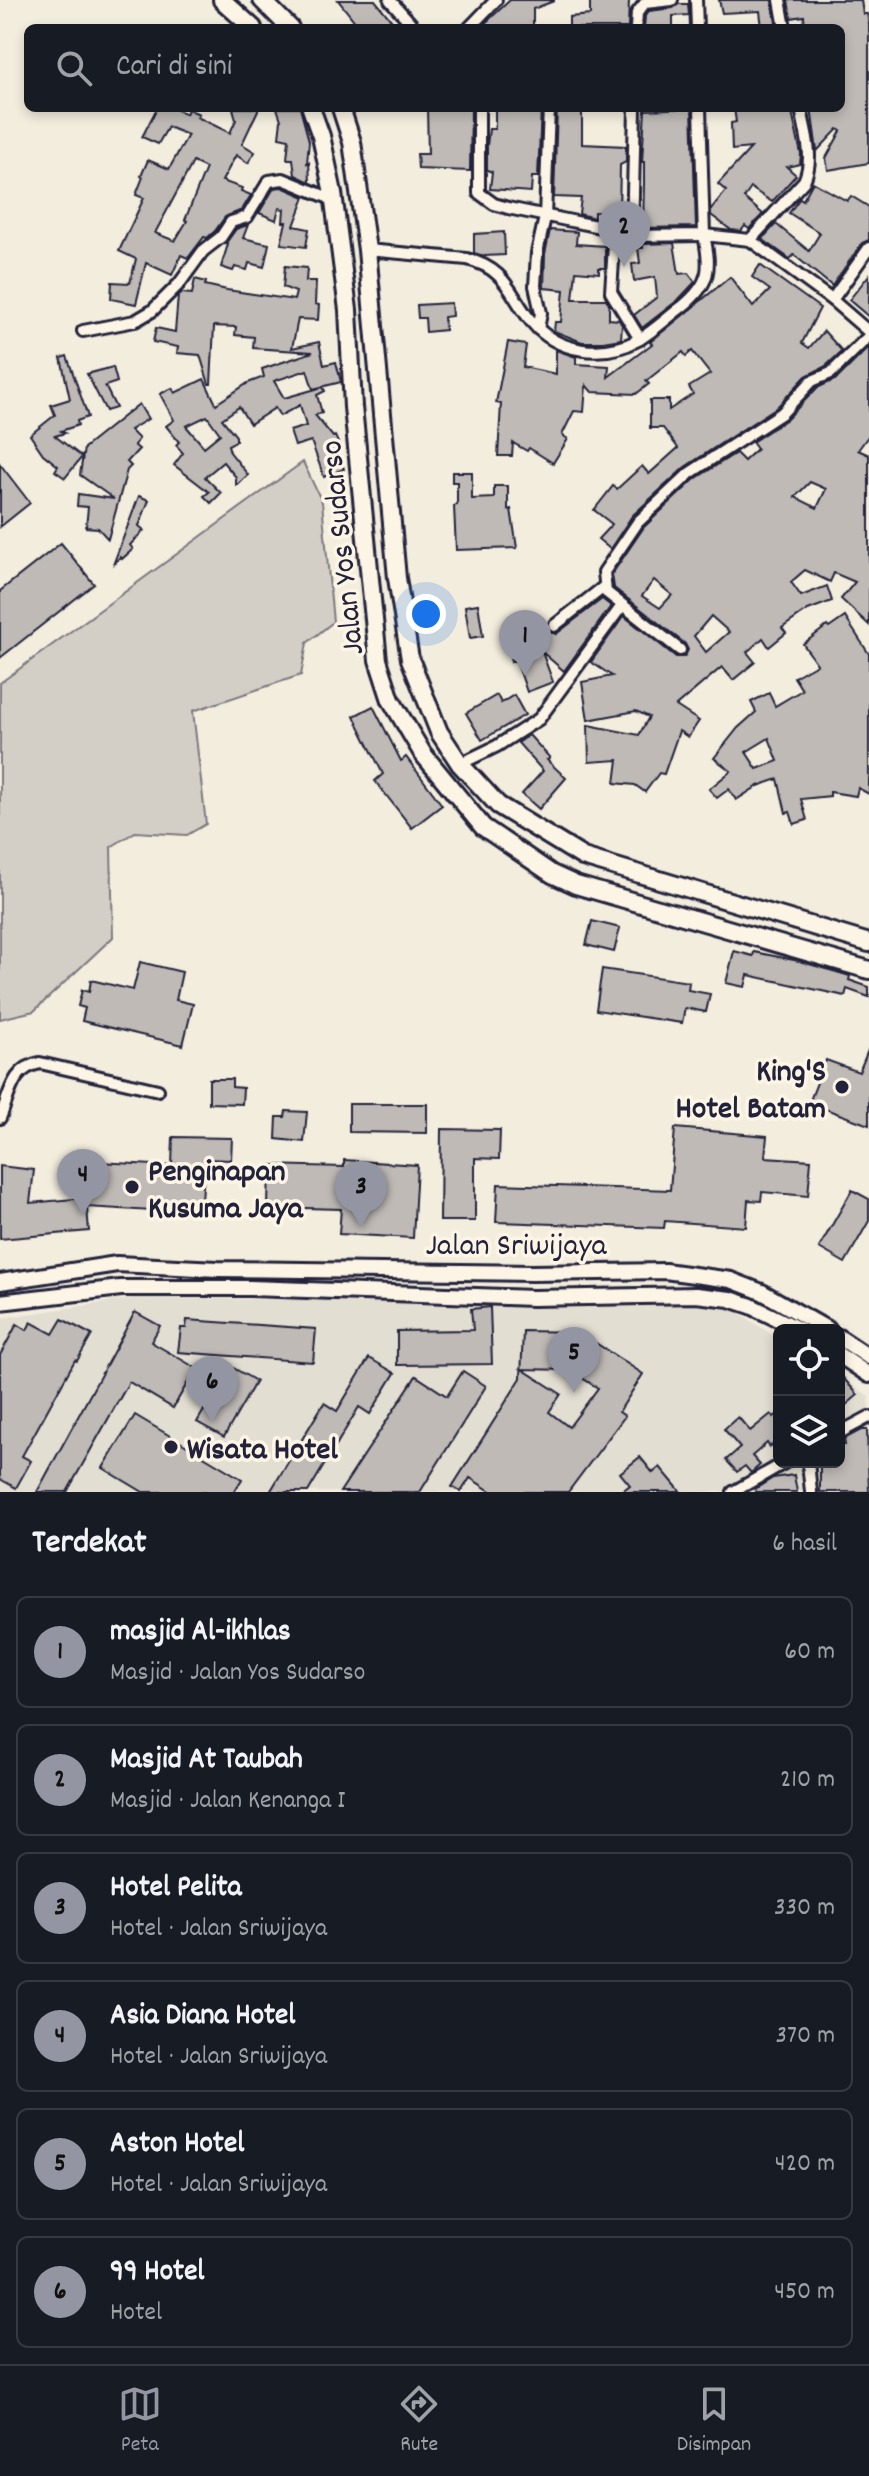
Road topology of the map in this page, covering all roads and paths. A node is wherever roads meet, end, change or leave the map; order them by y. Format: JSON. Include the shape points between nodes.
{"nodes":[{"id":1,"x":222,"y":0,"type":"edge"},
{"id":2,"x":262,"y":0,"type":"edge"},
{"id":3,"x":390,"y":0,"type":"edge"},
{"id":4,"x":496,"y":0,"type":"edge"},
{"id":5,"x":672,"y":0,"type":"edge"},
{"id":6,"x":696,"y":0,"type":"edge"},
{"id":7,"x":780,"y":0,"type":"edge"},
{"id":8,"x":249,"y":24,"type":"edge"},
{"id":9,"x":286,"y":24,"type":"edge"},
{"id":10,"x":411,"y":24,"type":"edge"},
{"id":11,"x":473,"y":24,"type":"edge"},
{"id":12,"x":636,"y":24,"type":"edge"},
{"id":13,"x":697,"y":24,"type":"edge"},
{"id":14,"x":784,"y":24,"type":"edge"},
{"id":15,"x":312,"y":112,"type":"edge"},
{"id":16,"x":342,"y":112,"type":"edge"},
{"id":17,"x":479,"y":112,"type":"edge"},
{"id":18,"x":549,"y":112,"type":"edge"},
{"id":19,"x":635,"y":112,"type":"edge"},
{"id":20,"x":700,"y":112,"type":"edge"},
{"id":21,"x":802,"y":112,"type":"edge"},
{"id":22,"x":334,"y":200,"type":"junction"},
{"id":23,"x":545,"y":217,"type":"junction"},
{"id":24,"x":615,"y":230,"type":"junction"},
{"id":25,"x":704,"y":235,"type":"junction"},
{"id":26,"x":632,"y":236,"type":"junction"},
{"id":27,"x":750,"y":240,"type":"junction"},
{"id":28,"x":869,"y":248,"type":"edge"},
{"id":29,"x":367,"y":250,"type":"junction"},
{"id":30,"x":832,"y":300,"type":"junction"},
{"id":31,"x":538,"y":329,"type":"junction"},
{"id":32,"x":83,"y":331,"type":"dead end"},
{"id":33,"x":869,"y":334,"type":"edge"},
{"id":34,"x":640,"y":339,"type":"junction"},
{"id":35,"x":352,"y":389,"type":"junction"},
{"id":36,"x":381,"y":389,"type":"junction"},
{"id":37,"x":605,"y":586,"type":"junction"},
{"id":38,"x":621,"y":607,"type":"junction"},
{"id":39,"x":554,"y":626,"type":"dead end"},
{"id":40,"x":680,"y":650,"type":"dead end"},
{"id":41,"x":460,"y":764,"type":"junction"},
{"id":42,"x":869,"y":943,"type":"edge"},
{"id":43,"x":869,"y":970,"type":"edge"},
{"id":44,"x":158,"y":1090,"type":"dead end"},
{"id":45,"x":0,"y":1118,"type":"edge"},
{"id":46,"x":173,"y":1267,"type":"junction"},
{"id":47,"x":456,"y":1270,"type":"junction"},
{"id":48,"x":0,"y":1282,"type":"edge"},
{"id":49,"x":172,"y":1288,"type":"junction"},
{"id":50,"x":455,"y":1295,"type":"junction"},
{"id":51,"x":0,"y":1302,"type":"edge"},
{"id":52,"x":788,"y":1324,"type":"edge"},
{"id":53,"x":818,"y":1324,"type":"edge"},
{"id":54,"x":845,"y":1341,"type":"edge"},
{"id":55,"x":869,"y":1357,"type":"edge"},
{"id":56,"x":845,"y":1359,"type":"edge"},
{"id":57,"x":869,"y":1375,"type":"edge"},
{"id":58,"x":869,"y":1417,"type":"edge"},
{"id":59,"x":845,"y":1430,"type":"edge"},
{"id":60,"x":775,"y":1468,"type":"edge"},
{"id":61,"x":809,"y":1468,"type":"edge"},
{"id":62,"x":733,"y":1492,"type":"edge"},
{"id":63,"x":811,"y":1492,"type":"edge"}],
"edges":[{"from":1,"to":8,"type":"main road"},
{"from":2,"to":9,"type":"main road"},
{"from":3,"to":10,"type":"street"},
{"from":4,"to":11,"type":"street"},
{"from":5,"to":12,"type":"street","via":[[645,3]]},
{"from":6,"to":13,"type":"street"},
{"from":7,"to":14,"type":"street"},
{"from":15,"to":22,"type":"main road","name":"Jalan Yos Sudarso"},
{"from":16,"to":29,"type":"main road","name":"Jalan Yos Sudarso","via":[[352,142]]},
{"from":17,"to":23,"type":"street","via":[[479,193],[494,204]]},
{"from":18,"to":23,"type":"street"},
{"from":19,"to":26,"type":"street"},
{"from":20,"to":25,"type":"street"},
{"from":21,"to":27,"type":"street","via":[[809,170]]},
{"from":22,"to":32,"type":"street","via":[[283,179],[269,181],[247,217],[231,222],[152,311],[135,321]]},
{"from":22,"to":35,"type":"main road","name":"Jalan Yos Sudarso"},
{"from":23,"to":24,"type":"street"},
{"from":23,"to":31,"type":"street","via":[[537,253]]},
{"from":24,"to":26,"type":"street"},
{"from":24,"to":34,"type":"street","via":[[611,292]]},
{"from":25,"to":26,"type":"street"},
{"from":25,"to":27,"type":"street"},
{"from":25,"to":34,"type":"street","via":[[710,264],[705,281],[690,300]]},
{"from":27,"to":30,"type":"street"},
{"from":28,"to":30,"type":"street"},
{"from":29,"to":31,"type":"street","via":[[482,263],[512,289]]},
{"from":29,"to":36,"type":"main road","name":"Jalan Yos Sudarso"},
{"from":30,"to":33,"type":"street"},
{"from":31,"to":34,"type":"street","via":[[560,345],[589,351],[620,348]]},
{"from":33,"to":37,"type":"street","via":[[782,413],[690,473],[638,522],[604,572]]},
{"from":35,"to":36,"type":"main road"},
{"from":35,"to":43,"type":"main road","name":"Jalan Yos Sudarso","via":[[378,660],[391,700],[423,754],[483,827],[576,885]]},
{"from":36,"to":41,"type":"main road","name":"Jalan Yos Sudarso","via":[[397,578],[410,659],[439,732]]},
{"from":37,"to":38,"type":"street"},
{"from":37,"to":39,"type":"street"},
{"from":38,"to":40,"type":"street"},
{"from":38,"to":41,"type":"street","via":[[539,719]]},
{"from":41,"to":42,"type":"main road","name":"Jalan Yos Sudarso","via":[[498,805],[583,857]]},
{"from":44,"to":45,"type":"street","via":[[40,1063],[27,1065]]},
{"from":46,"to":47,"type":"main road","name":"Jalan Sriwijaya"},
{"from":46,"to":48,"type":"main road","name":"Jalan Sriwijaya","via":[[117,1264]]},
{"from":46,"to":49,"type":"main road"},
{"from":47,"to":50,"type":"main road"},
{"from":47,"to":53,"type":"main road","name":"Jalan Sriwijaya","via":[[665,1271],[705,1276],[762,1292]]},
{"from":49,"to":50,"type":"main road","name":"Jalan Sriwijaya"},
{"from":49,"to":51,"type":"main road","name":"Jalan Sriwijaya","via":[[121,1288]]},
{"from":50,"to":52,"type":"main road","name":"Jalan Sriwijaya","via":[[696,1295],[730,1299]]},
{"from":54,"to":55,"type":"main road"},
{"from":56,"to":57,"type":"main road"},
{"from":58,"to":59,"type":"street"},
{"from":60,"to":62,"type":"street"},
{"from":61,"to":63,"type":"street"}]}
